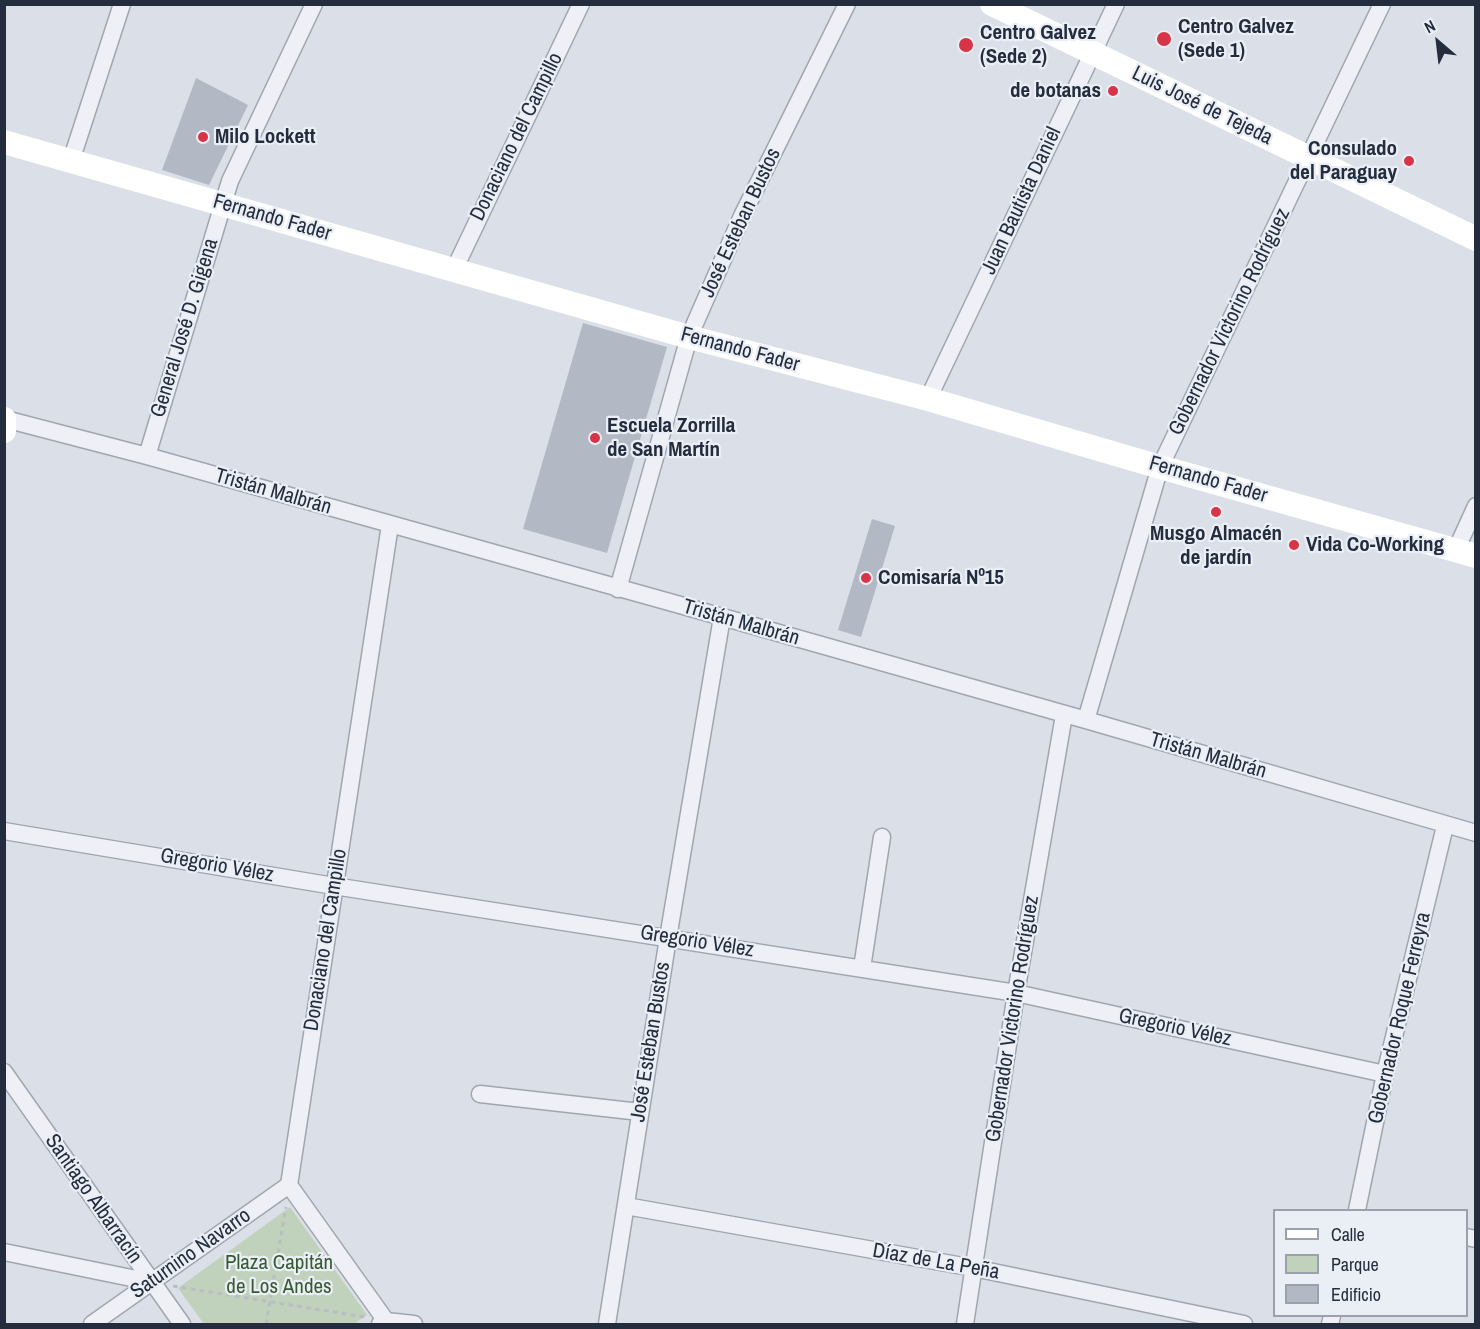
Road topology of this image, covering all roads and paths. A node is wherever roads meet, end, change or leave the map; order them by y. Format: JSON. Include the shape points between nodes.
{"nodes":[{"id":1,"x":122,"y":4,"type":"edge"},
{"id":2,"x":314,"y":4,"type":"edge"},
{"id":3,"x":581,"y":4,"type":"edge"},
{"id":4,"x":847,"y":4,"type":"edge"},
{"id":5,"x":992,"y":4,"type":"edge"},
{"id":6,"x":1116,"y":4,"type":"edge"},
{"id":7,"x":1382,"y":4,"type":"edge"},
{"id":8,"x":1093,"y":53,"type":"junction"},
{"id":9,"x":4,"y":142,"type":"edge"},
{"id":10,"x":1310,"y":158,"type":"junction"},
{"id":11,"x":71,"y":161,"type":"junction"},
{"id":12,"x":222,"y":203,"type":"junction"},
{"id":13,"x":1476,"y":239,"type":"edge"},
{"id":14,"x":454,"y":270,"type":"junction"},
{"id":15,"x":690,"y":337,"type":"junction"},
{"id":16,"x":928,"y":399,"type":"junction"},
{"id":17,"x":5,"y":419,"type":"edge"},
{"id":18,"x":4,"y":431,"type":"edge"},
{"id":19,"x":147,"y":456,"type":"junction"},
{"id":20,"x":1160,"y":467,"type":"junction"},
{"id":21,"x":1476,"y":506,"type":"edge"},
{"id":22,"x":390,"y":525,"type":"junction"},
{"id":23,"x":1466,"y":553,"type":"edge"},
{"id":24,"x":618,"y":589,"type":"junction"},
{"id":25,"x":722,"y":617,"type":"junction"},
{"id":26,"x":1064,"y":715,"type":"junction"},
{"id":27,"x":1086,"y":720,"type":"junction"},
{"id":28,"x":1445,"y":826,"type":"junction"},
{"id":29,"x":4,"y":831,"type":"edge"},
{"id":30,"x":1476,"y":834,"type":"edge"},
{"id":31,"x":882,"y":837,"type":"dead end"},
{"id":32,"x":334,"y":886,"type":"junction"},
{"id":33,"x":668,"y":938,"type":"junction"},
{"id":34,"x":862,"y":968,"type":"junction"},
{"id":35,"x":1016,"y":993,"type":"junction"},
{"id":36,"x":4,"y":1072,"type":"edge"},
{"id":37,"x":1385,"y":1074,"type":"junction"},
{"id":38,"x":480,"y":1094,"type":"dead end"},
{"id":39,"x":640,"y":1112,"type":"junction"},
{"id":40,"x":290,"y":1185,"type":"junction"},
{"id":41,"x":626,"y":1206,"type":"junction"},
{"id":42,"x":1358,"y":1209,"type":"edge"},
{"id":43,"x":4,"y":1252,"type":"edge"},
{"id":44,"x":974,"y":1268,"type":"junction"},
{"id":45,"x":151,"y":1282,"type":"junction"},
{"id":46,"x":270,"y":1302,"type":"junction"},
{"id":47,"x":383,"y":1323,"type":"edge"},
{"id":48,"x":92,"y":1324,"type":"edge"},
{"id":49,"x":182,"y":1324,"type":"edge"},
{"id":50,"x":266,"y":1324,"type":"edge"},
{"id":51,"x":414,"y":1324,"type":"edge"},
{"id":52,"x":607,"y":1324,"type":"edge"},
{"id":53,"x":965,"y":1324,"type":"edge"},
{"id":54,"x":1244,"y":1324,"type":"edge"}],
"edges":[{"from":1,"to":11,"type":"street"},
{"from":2,"to":12,"type":"street","name":"General José D. Gigena"},
{"from":3,"to":14,"type":"street","name":"Donaciano del Campillo"},
{"from":4,"to":15,"type":"street","name":"José Esteban Bustos","via":[[742,216]]},
{"from":5,"to":8,"type":"main road","name":"Luis José de Tejeda"},
{"from":6,"to":8,"type":"street","name":"Juan Bautista Daniel"},
{"from":7,"to":10,"type":"street","name":"Gobernador Victorino Rodríguez"},
{"from":8,"to":10,"type":"main road","name":"Luis José de Tejeda"},
{"from":8,"to":16,"type":"street","name":"Juan Bautista Daniel"},
{"from":9,"to":11,"type":"main road","name":"Fernando Fader"},
{"from":10,"to":13,"type":"main road","name":"Luis José de Tejeda"},
{"from":10,"to":20,"type":"street","name":"Gobernador Victorino Rodríguez"},
{"from":11,"to":12,"type":"main road","name":"Fernando Fader"},
{"from":12,"to":14,"type":"main road","name":"Fernando Fader"},
{"from":12,"to":19,"type":"street","name":"General José D. Gigena"},
{"from":14,"to":15,"type":"main road","name":"Fernando Fader"},
{"from":15,"to":16,"type":"main road","name":"Fernando Fader"},
{"from":15,"to":24,"type":"street","name":"José Esteban Bustos"},
{"from":16,"to":20,"type":"main road","name":"Fernando Fader"},
{"from":17,"to":18,"type":"main road"},
{"from":17,"to":19,"type":"street","name":"Tristán Malbrán"},
{"from":19,"to":22,"type":"street","name":"Tristán Malbrán"},
{"from":20,"to":23,"type":"main road","name":"Fernando Fader"},
{"from":20,"to":27,"type":"street","name":"Gobernador Victorino Rodríguez"},
{"from":21,"to":23,"type":"street"},
{"from":22,"to":24,"type":"street","name":"Tristán Malbrán"},
{"from":22,"to":32,"type":"street","name":"Donaciano del Campillo"},
{"from":24,"to":25,"type":"street","name":"Tristán Malbrán"},
{"from":25,"to":26,"type":"street","name":"Tristán Malbrán"},
{"from":25,"to":33,"type":"street","name":"José Esteban Bustos"},
{"from":26,"to":27,"type":"street","name":"Tristán Malbrán"},
{"from":26,"to":35,"type":"street","name":"Gobernador Victorino Rodríguez"},
{"from":27,"to":28,"type":"street","name":"Tristán Malbrán"},
{"from":28,"to":30,"type":"street","name":"Tristán Malbrán"},
{"from":28,"to":37,"type":"street","name":"Gobernador Roque Ferreyra"},
{"from":29,"to":32,"type":"street","name":"Gregorio Vélez"},
{"from":31,"to":34,"type":"street"},
{"from":32,"to":33,"type":"street","name":"Gregorio Vélez"},
{"from":32,"to":40,"type":"street","name":"Donaciano del Campillo"},
{"from":33,"to":34,"type":"street","name":"Gregorio Vélez"},
{"from":33,"to":39,"type":"street","name":"José Esteban Bustos"},
{"from":34,"to":35,"type":"street","name":"Gregorio Vélez"},
{"from":35,"to":37,"type":"street","name":"Gregorio Vélez"},
{"from":35,"to":44,"type":"street","name":"Gobernador Victorino Rodríguez"},
{"from":36,"to":45,"type":"street","name":"Santiago Albarracín"},
{"from":37,"to":42,"type":"street","name":"Gobernador Roque Ferreyra"},
{"from":38,"to":39,"type":"street"},
{"from":39,"to":41,"type":"street","name":"José Esteban Bustos"},
{"from":40,"to":45,"type":"street","name":"Saturnino Navarro"},
{"from":40,"to":46,"type":"path"},
{"from":40,"to":47,"type":"street"},
{"from":41,"to":44,"type":"street","name":"Díaz de La Peña"},
{"from":41,"to":52,"type":"street","name":"José Esteban Bustos"},
{"from":43,"to":45,"type":"street"},
{"from":44,"to":53,"type":"street","name":"Gobernador Victorino Rodríguez"},
{"from":44,"to":54,"type":"street","name":"Díaz de La Peña"},
{"from":45,"to":46,"type":"path"},
{"from":45,"to":48,"type":"street","name":"Saturnino Navarro"},
{"from":45,"to":49,"type":"street","name":"Santiago Albarracín"},
{"from":46,"to":47,"type":"path"},
{"from":46,"to":50,"type":"path"},
{"from":47,"to":51,"type":"street"}]}
